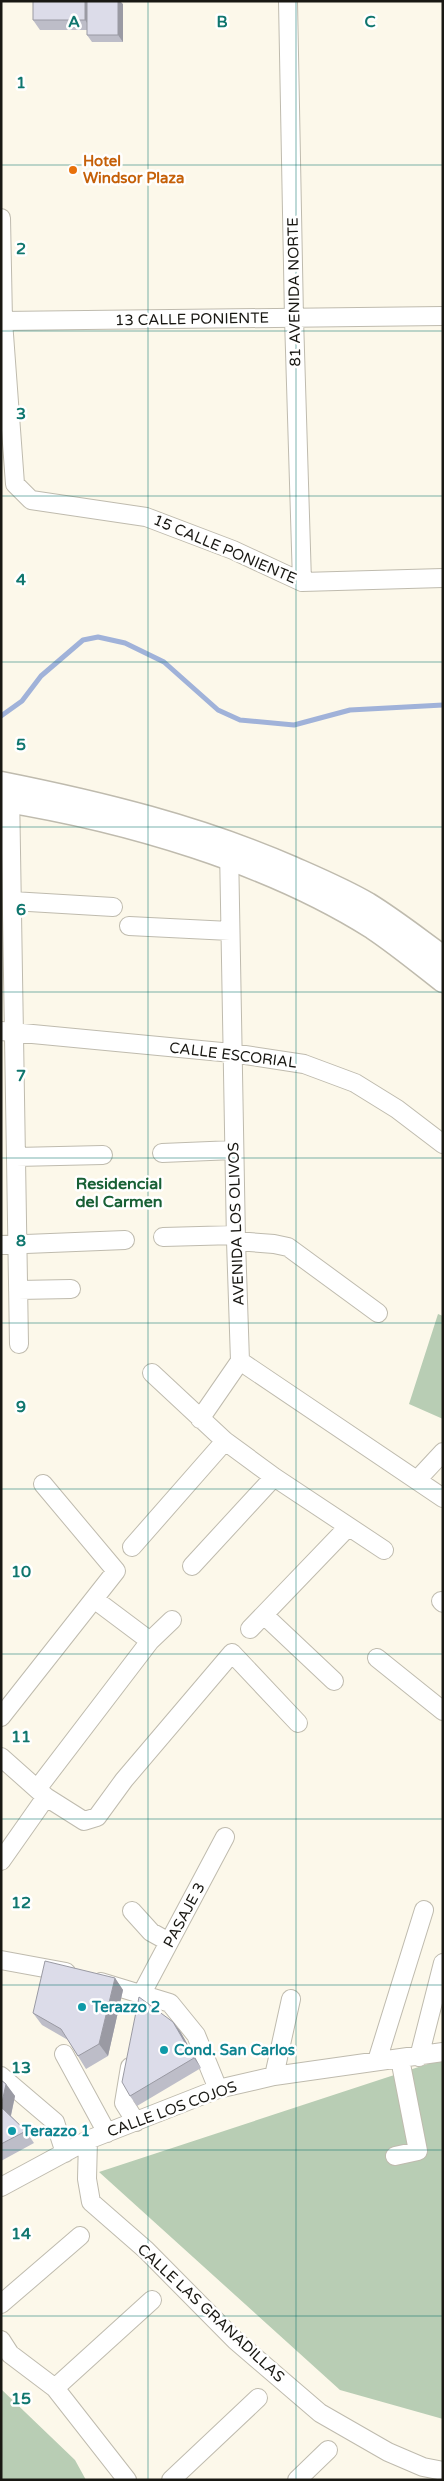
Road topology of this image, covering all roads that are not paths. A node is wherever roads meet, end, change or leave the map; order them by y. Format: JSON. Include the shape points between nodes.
{"nodes":[{"id":1,"x":288,"y":1,"type":"edge"},
{"id":2,"x":1,"y":218,"type":"edge"},
{"id":3,"x":443,"y":316,"type":"edge"},
{"id":4,"x":294,"y":318,"type":"junction"},
{"id":5,"x":2,"y":321,"type":"edge"},
{"id":6,"x":443,"y":578,"type":"edge"},
{"id":7,"x":302,"y":582,"type":"junction"},
{"id":8,"x":6,"y":792,"type":"edge"},
{"id":9,"x":229,"y":851,"type":"junction"},
{"id":10,"x":12,"y":901,"type":"junction"},
{"id":11,"x":113,"y":908,"type":"dead end"},
{"id":12,"x":129,"y":926,"type":"dead end"},
{"id":13,"x":230,"y":932,"type":"junction"},
{"id":14,"x":443,"y":957,"type":"edge"},
{"id":15,"x":443,"y":981,"type":"edge"},
{"id":16,"x":8,"y":1032,"type":"edge"},
{"id":17,"x":232,"y":1052,"type":"junction"},
{"id":18,"x":443,"y":1144,"type":"edge"},
{"id":19,"x":234,"y":1150,"type":"junction"},
{"id":20,"x":162,"y":1154,"type":"dead end"},
{"id":21,"x":103,"y":1155,"type":"dead end"},
{"id":22,"x":16,"y":1157,"type":"junction"},
{"id":23,"x":163,"y":1237,"type":"dead end"},
{"id":24,"x":236,"y":1238,"type":"junction"},
{"id":25,"x":125,"y":1240,"type":"dead end"},
{"id":26,"x":9,"y":1244,"type":"edge"},
{"id":27,"x":71,"y":1289,"type":"dead end"},
{"id":28,"x":18,"y":1290,"type":"junction"},
{"id":29,"x":378,"y":1313,"type":"dead end"},
{"id":30,"x":19,"y":1344,"type":"dead end"},
{"id":31,"x":240,"y":1361,"type":"junction"},
{"id":32,"x":152,"y":1373,"type":"dead end"},
{"id":33,"x":200,"y":1419,"type":"junction"},
{"id":34,"x":225,"y":1441,"type":"junction"},
{"id":35,"x":443,"y":1452,"type":"edge"},
{"id":36,"x":274,"y":1477,"type":"junction"},
{"id":37,"x":417,"y":1480,"type":"junction"},
{"id":38,"x":43,"y":1484,"type":"dead end"},
{"id":39,"x":443,"y":1498,"type":"edge"},
{"id":40,"x":348,"y":1527,"type":"junction"},
{"id":41,"x":132,"y":1547,"type":"dead end"},
{"id":42,"x":384,"y":1550,"type":"dead end"},
{"id":43,"x":192,"y":1566,"type":"dead end"},
{"id":44,"x":94,"y":1599,"type":"junction"},
{"id":45,"x":264,"y":1615,"type":"junction"},
{"id":46,"x":172,"y":1620,"type":"dead end"},
{"id":47,"x":250,"y":1629,"type":"dead end"},
{"id":48,"x":150,"y":1642,"type":"junction"},
{"id":49,"x":377,"y":1658,"type":"dead end"},
{"id":50,"x":334,"y":1681,"type":"dead end"},
{"id":51,"x":443,"y":1711,"type":"edge"},
{"id":52,"x":1,"y":1717,"type":"edge"},
{"id":53,"x":298,"y":1723,"type":"dead end"},
{"id":54,"x":1,"y":1757,"type":"edge"},
{"id":55,"x":41,"y":1793,"type":"junction"},
{"id":56,"x":225,"y":1837,"type":"dead end"},
{"id":57,"x":1,"y":1861,"type":"edge"},
{"id":58,"x":424,"y":1910,"type":"dead end"},
{"id":59,"x":132,"y":1912,"type":"dead end"},
{"id":60,"x":169,"y":1942,"type":"junction"},
{"id":61,"x":1,"y":1960,"type":"edge"},
{"id":62,"x":443,"y":1963,"type":"edge"},
{"id":63,"x":142,"y":1993,"type":"junction"},
{"id":64,"x":291,"y":1999,"type":"dead end"},
{"id":65,"x":133,"y":2047,"type":"edge"},
{"id":66,"x":443,"y":2052,"type":"edge"},
{"id":67,"x":64,"y":2054,"type":"dead end"},
{"id":68,"x":419,"y":2057,"type":"junction"},
{"id":69,"x":400,"y":2059,"type":"junction"},
{"id":70,"x":377,"y":2061,"type":"junction"},
{"id":71,"x":1,"y":2076,"type":"edge"},
{"id":72,"x":274,"y":2076,"type":"junction"},
{"id":73,"x":218,"y":2089,"type":"junction"},
{"id":74,"x":136,"y":2122,"type":"junction"},
{"id":75,"x":107,"y":2133,"type":"junction"},
{"id":76,"x":88,"y":2140,"type":"junction"},
{"id":77,"x":65,"y":2153,"type":"junction"},
{"id":78,"x":395,"y":2156,"type":"dead end"},
{"id":79,"x":1,"y":2188,"type":"edge"},
{"id":80,"x":80,"y":2236,"type":"dead end"},
{"id":81,"x":152,"y":2300,"type":"dead end"},
{"id":82,"x":1,"y":2304,"type":"edge"},
{"id":83,"x":1,"y":2340,"type":"edge"},
{"id":84,"x":55,"y":2388,"type":"junction"},
{"id":85,"x":258,"y":2398,"type":"dead end"},
{"id":86,"x":328,"y":2450,"type":"dead end"},
{"id":87,"x":443,"y":2471,"type":"edge"},
{"id":88,"x":127,"y":2480,"type":"edge"},
{"id":89,"x":170,"y":2480,"type":"edge"},
{"id":90,"x":297,"y":2480,"type":"edge"}],
"edges":[{"from":1,"to":4,"type":"street","name":"81 AVENIDA NORTE"},
{"from":2,"to":5,"type":"street"},
{"from":3,"to":4,"type":"street","name":"13 CALLE PONIENTE"},
{"from":4,"to":5,"type":"street","name":"13 CALLE PONIENTE"},
{"from":4,"to":7,"type":"street","name":"81 AVENIDA NORTE"},
{"from":5,"to":7,"type":"street","name":"15 CALLE PONIENTE","via":[[15,484],[31,500],[146,517],[233,550]]},
{"from":6,"to":7,"type":"street","name":"15 CALLE PONIENTE"},
{"from":8,"to":9,"type":"main road","via":[[118,809],[181,825]]},
{"from":8,"to":10,"type":"street"},
{"from":9,"to":13,"type":"street","name":"AVENIDA LOS OLIVOS"},
{"from":9,"to":14,"type":"main road","via":[[348,893],[400,925]]},
{"from":9,"to":15,"type":"main road","via":[[358,920]]},
{"from":10,"to":11,"type":"street"},
{"from":10,"to":16,"type":"street"},
{"from":12,"to":13,"type":"street"},
{"from":13,"to":17,"type":"street","name":"AVENIDA LOS OLIVOS"},
{"from":16,"to":17,"type":"street","name":"CALLE ESCORIAL"},
{"from":16,"to":22,"type":"street"},
{"from":17,"to":18,"type":"street","name":"CALLE ESCORIAL","via":[[304,1064],[355,1083],[397,1108]]},
{"from":17,"to":19,"type":"street","name":"AVENIDA LOS OLIVOS"},
{"from":19,"to":20,"type":"street"},
{"from":19,"to":24,"type":"street","name":"AVENIDA LOS OLIVOS"},
{"from":21,"to":22,"type":"street"},
{"from":22,"to":26,"type":"street"},
{"from":23,"to":24,"type":"street"},
{"from":24,"to":29,"type":"street","via":[[288,1247]]},
{"from":24,"to":31,"type":"street","name":"AVENIDA LOS OLIVOS"},
{"from":25,"to":26,"type":"street"},
{"from":26,"to":28,"type":"street"},
{"from":27,"to":28,"type":"street"},
{"from":28,"to":30,"type":"street"},
{"from":31,"to":33,"type":"street"},
{"from":31,"to":37,"type":"street"},
{"from":32,"to":33,"type":"street"},
{"from":33,"to":34,"type":"street"},
{"from":34,"to":36,"type":"street"},
{"from":34,"to":41,"type":"street"},
{"from":35,"to":37,"type":"street"},
{"from":36,"to":40,"type":"street"},
{"from":36,"to":43,"type":"street"},
{"from":37,"to":39,"type":"street"},
{"from":38,"to":44,"type":"street","via":[[116,1571]]},
{"from":40,"to":42,"type":"street"},
{"from":40,"to":45,"type":"street"},
{"from":44,"to":48,"type":"street"},
{"from":44,"to":52,"type":"street"},
{"from":45,"to":47,"type":"street"},
{"from":45,"to":50,"type":"street"},
{"from":46,"to":48,"type":"street"},
{"from":48,"to":55,"type":"street"},
{"from":49,"to":51,"type":"street"},
{"from":53,"to":55,"type":"street","via":[[232,1652],[124,1780],[97,1817],[84,1821]]},
{"from":54,"to":55,"type":"street"},
{"from":55,"to":57,"type":"street"},
{"from":56,"to":60,"type":"street","name":"PASAJE 3"},
{"from":58,"to":70,"type":"street"},
{"from":59,"to":60,"type":"street","via":[[151,1932]]},
{"from":60,"to":63,"type":"street","name":"PASAJE 3"},
{"from":61,"to":63,"type":"street","via":[[62,1971]]},
{"from":62,"to":68,"type":"street"},
{"from":63,"to":73,"type":"street","via":[[170,2003],[191,2029]]},
{"from":64,"to":72,"type":"street"},
{"from":65,"to":74,"type":"street","via":[[124,2103]]},
{"from":66,"to":68,"type":"street","name":"CALLE LOS COJOS"},
{"from":67,"to":75,"type":"street"},
{"from":68,"to":69,"type":"street","name":"CALLE LOS COJOS"},
{"from":69,"to":70,"type":"street","name":"CALLE LOS COJOS"},
{"from":69,"to":78,"type":"street","via":[[418,2151]]},
{"from":70,"to":72,"type":"street","name":"CALLE LOS COJOS"},
{"from":71,"to":77,"type":"street","via":[[54,2122]]},
{"from":72,"to":73,"type":"street","name":"CALLE LOS COJOS"},
{"from":73,"to":74,"type":"street","name":"CALLE LOS COJOS"},
{"from":74,"to":75,"type":"street","name":"CALLE LOS COJOS"},
{"from":75,"to":76,"type":"street","name":"CALLE LOS COJOS"},
{"from":76,"to":77,"type":"street","name":"CALLE LOS COJOS"},
{"from":76,"to":87,"type":"street","name":"CALLE LAS GRANADILLAS","via":[[86,2179],[91,2202],[146,2250],[236,2340],[320,2413],[388,2452],[423,2467]]},
{"from":77,"to":79,"type":"street","name":"CALLE LOS COJOS"},
{"from":80,"to":82,"type":"street"},
{"from":81,"to":84,"type":"street"},
{"from":83,"to":84,"type":"street","via":[[10,2354]]},
{"from":84,"to":88,"type":"street"},
{"from":85,"to":89,"type":"street"},
{"from":86,"to":90,"type":"street"}]}
